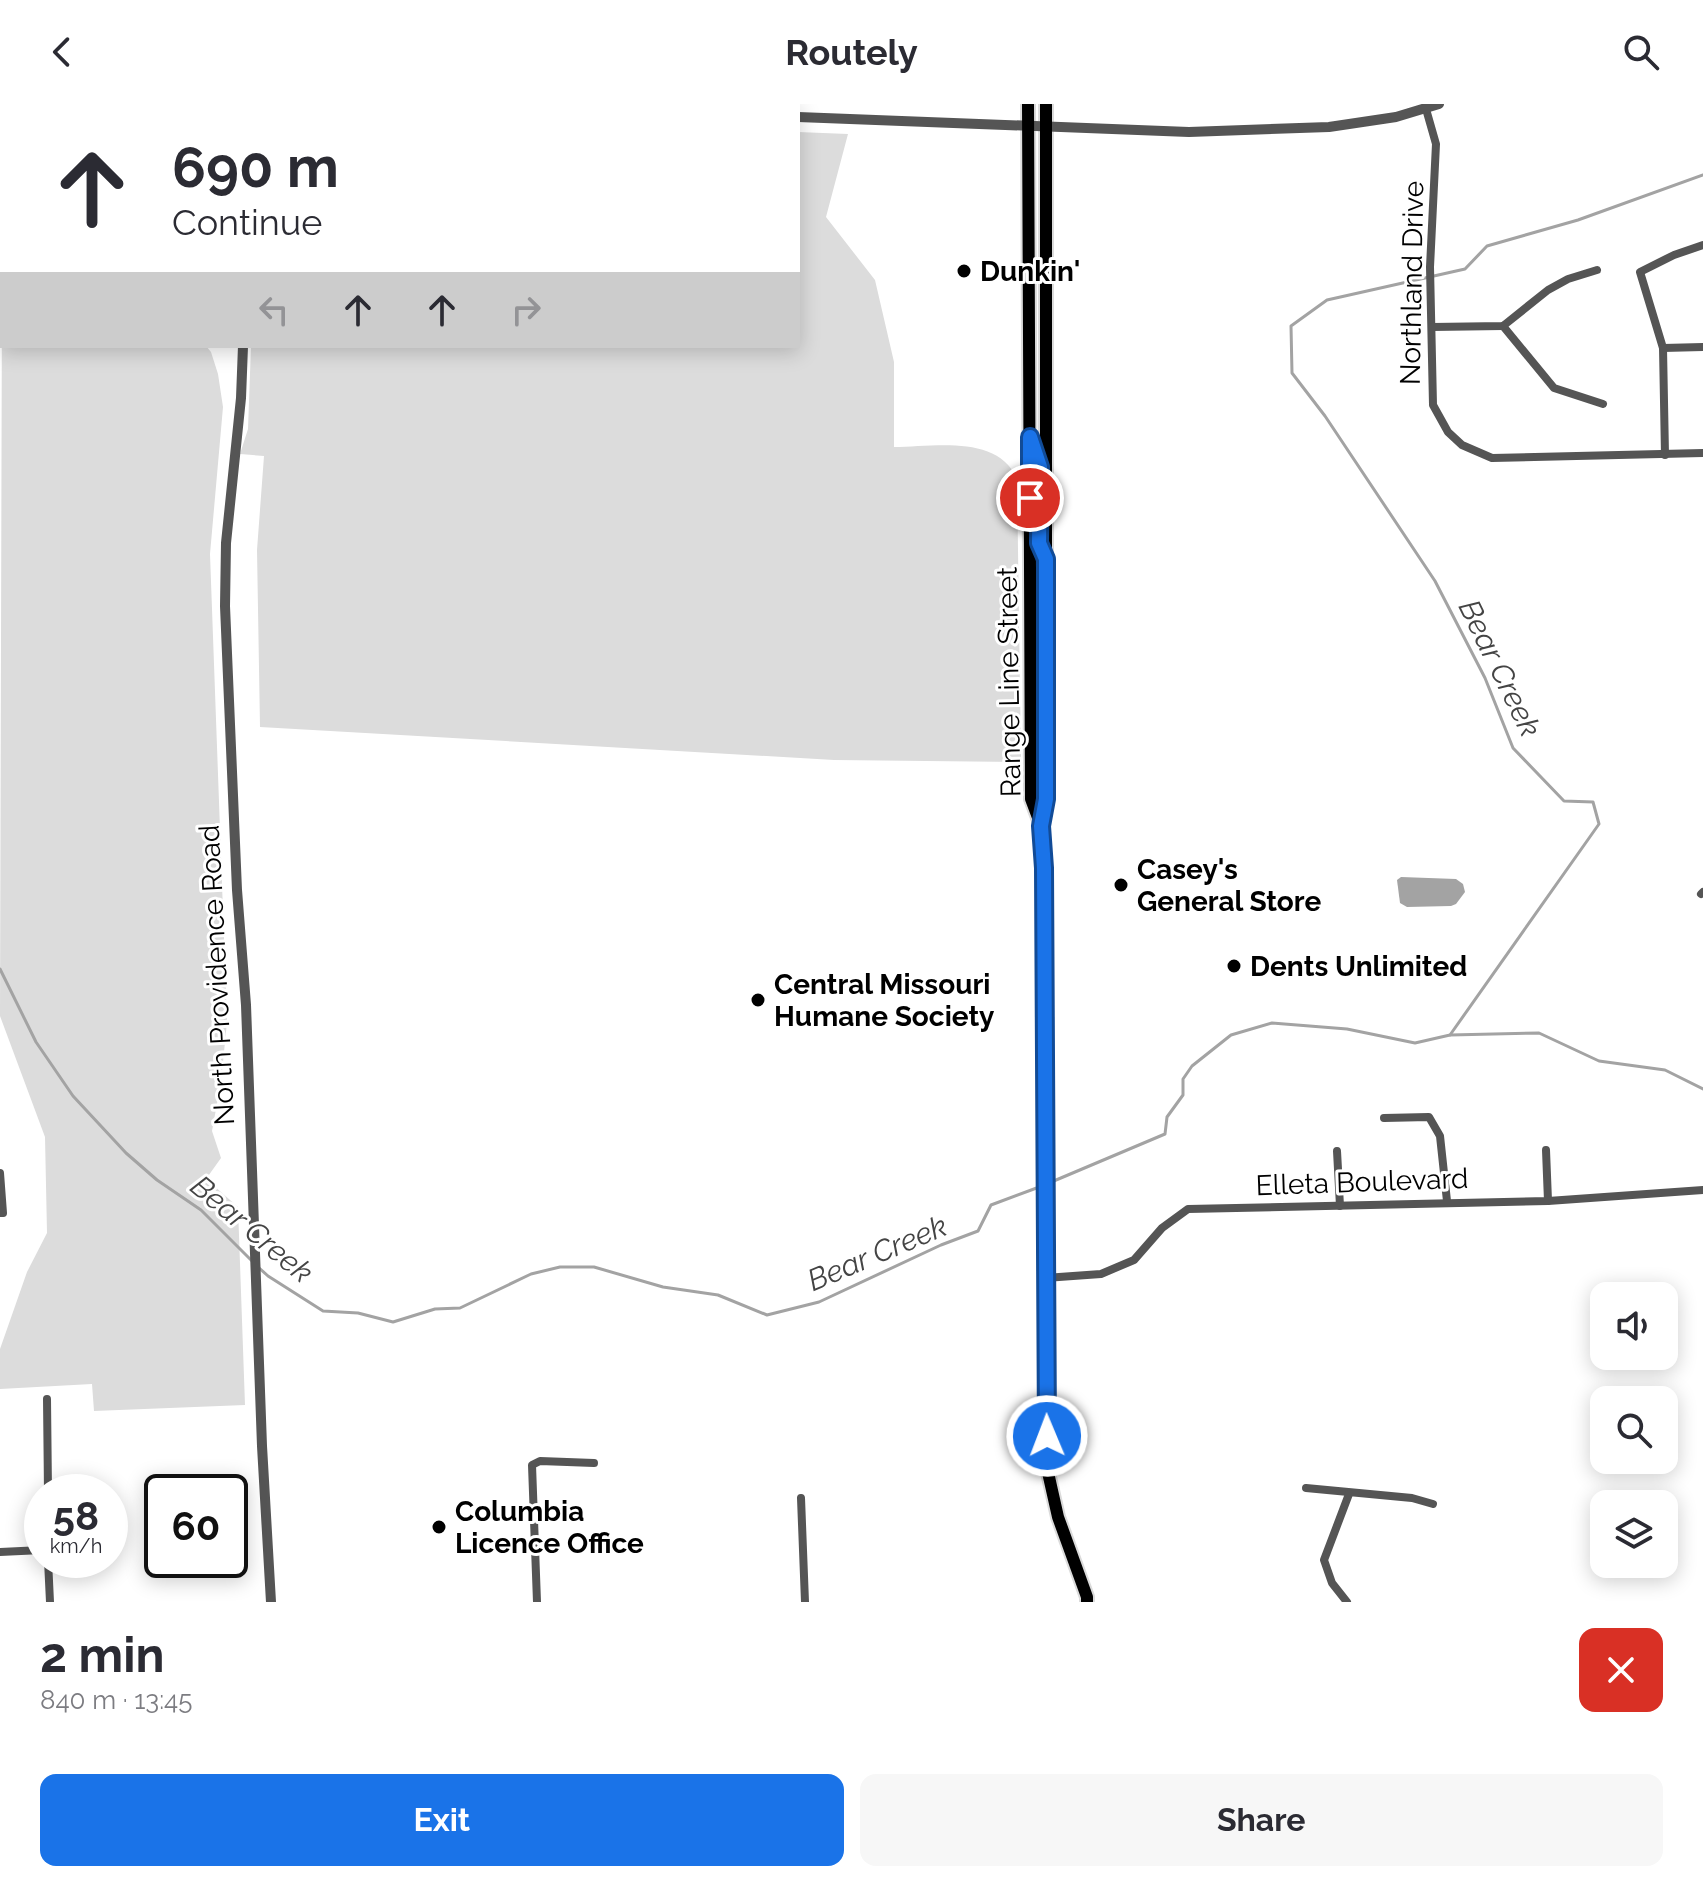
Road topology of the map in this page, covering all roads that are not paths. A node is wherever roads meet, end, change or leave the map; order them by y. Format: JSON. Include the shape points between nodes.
{"nodes":[{"id":1,"x":1028,"y":104,"type":"edge"},
{"id":2,"x":1046,"y":104,"type":"edge"},
{"id":3,"x":1439,"y":104,"type":"edge"},
{"id":4,"x":1404,"y":109,"type":"edge"},
{"id":5,"x":1426,"y":109,"type":"junction"},
{"id":6,"x":801,"y":115,"type":"edge"},
{"id":7,"x":1028,"y":126,"type":"junction"},
{"id":8,"x":1046,"y":127,"type":"junction"},
{"id":9,"x":1703,"y":245,"type":"edge"},
{"id":10,"x":1597,"y":270,"type":"dead end"},
{"id":11,"x":1029,"y":304,"type":"junction"},
{"id":12,"x":1503,"y":326,"type":"junction"},
{"id":13,"x":1432,"y":327,"type":"junction"},
{"id":14,"x":1703,"y":347,"type":"edge"},
{"id":15,"x":243,"y":348,"type":"edge"},
{"id":16,"x":1663,"y":348,"type":"junction"},
{"id":17,"x":1603,"y":404,"type":"dead end"},
{"id":18,"x":1046,"y":430,"type":"junction"},
{"id":19,"x":1030,"y":437,"type":"junction"},
{"id":20,"x":1703,"y":453,"type":"edge"},
{"id":21,"x":1665,"y":455,"type":"junction"},
{"id":22,"x":1046,"y":559,"type":"junction"},
{"id":23,"x":1041,"y":826,"type":"junction"},
{"id":24,"x":1384,"y":1118,"type":"dead end"},
{"id":25,"x":1546,"y":1150,"type":"dead end"},
{"id":26,"x":1337,"y":1151,"type":"dead end"},
{"id":27,"x":0,"y":1173,"type":"edge"},
{"id":28,"x":1703,"y":1190,"type":"edge"},
{"id":29,"x":1447,"y":1201,"type":"junction"},
{"id":30,"x":1548,"y":1201,"type":"junction"},
{"id":31,"x":1340,"y":1206,"type":"junction"},
{"id":32,"x":1,"y":1213,"type":"edge"},
{"id":33,"x":1045,"y":1278,"type":"junction"},
{"id":34,"x":47,"y":1399,"type":"dead end"},
{"id":35,"x":594,"y":1463,"type":"dead end"},
{"id":36,"x":48,"y":1474,"type":"edge"},
{"id":37,"x":1306,"y":1488,"type":"dead end"},
{"id":38,"x":1349,"y":1494,"type":"junction"},
{"id":39,"x":801,"y":1498,"type":"dead end"},
{"id":40,"x":1433,"y":1504,"type":"dead end"},
{"id":41,"x":24,"y":1551,"type":"edge"},
{"id":42,"x":0,"y":1552,"type":"edge"},
{"id":43,"x":49,"y":1578,"type":"edge"},
{"id":44,"x":1089,"y":1600,"type":"edge"},
{"id":45,"x":50,"y":1602,"type":"edge"},
{"id":46,"x":271,"y":1602,"type":"edge"},
{"id":47,"x":537,"y":1602,"type":"edge"},
{"id":48,"x":805,"y":1602,"type":"edge"},
{"id":49,"x":1347,"y":1602,"type":"edge"}],
"edges":[{"from":1,"to":7,"type":"main road","name":"Range Line Street"},
{"from":2,"to":8,"type":"main road","name":"Range Line Street"},
{"from":3,"to":5,"type":"street"},
{"from":4,"to":5,"type":"street"},
{"from":4,"to":8,"type":"street","via":[[1329,127],[1189,132]]},
{"from":5,"to":13,"type":"street","name":"Northland Drive","via":[[1436,144]]},
{"from":6,"to":7,"type":"street"},
{"from":7,"to":8,"type":"street"},
{"from":7,"to":11,"type":"main road","name":"Range Line Street"},
{"from":8,"to":18,"type":"main road","name":"Range Line Street"},
{"from":9,"to":16,"type":"street","via":[[1640,272]]},
{"from":10,"to":12,"type":"street","via":[[1548,290]]},
{"from":11,"to":18,"type":"main road","via":[[1038,328],[1039,408]]},
{"from":11,"to":19,"type":"main road","name":"Range Line Street"},
{"from":12,"to":13,"type":"street"},
{"from":12,"to":17,"type":"street","via":[[1554,388]]},
{"from":13,"to":21,"type":"street","name":"Northland Drive","via":[[1433,405],[1462,445],[1492,458]]},
{"from":14,"to":16,"type":"street"},
{"from":15,"to":46,"type":"street","name":"North Providence Road","via":[[225,606]]},
{"from":16,"to":21,"type":"street"},
{"from":18,"to":22,"type":"main road","name":"Range Line Street"},
{"from":19,"to":22,"type":"main road","via":[[1040,467],[1039,543]]},
{"from":19,"to":23,"type":"main road","name":"Range Line Street","via":[[1031,799]]},
{"from":20,"to":21,"type":"street","name":"Northland Drive"},
{"from":22,"to":23,"type":"main road","name":"Range Line Street","via":[[1046,799]]},
{"from":23,"to":33,"type":"main road","name":"Range Line Street"},
{"from":24,"to":29,"type":"street","via":[[1429,1117],[1440,1136]]},
{"from":25,"to":30,"type":"street"},
{"from":26,"to":31,"type":"street"},
{"from":27,"to":32,"type":"street"},
{"from":28,"to":30,"type":"street","name":"Elleta Boulevard"},
{"from":29,"to":30,"type":"street","name":"Elleta Boulevard"},
{"from":29,"to":31,"type":"street","name":"Elleta Boulevard"},
{"from":31,"to":33,"type":"street","name":"Elleta Boulevard","via":[[1188,1209],[1162,1228],[1134,1260],[1101,1274]]},
{"from":33,"to":44,"type":"main road","name":"Range Line Street","via":[[1047,1468],[1058,1517]]},
{"from":34,"to":36,"type":"street"},
{"from":35,"to":47,"type":"street","via":[[532,1465]]},
{"from":37,"to":38,"type":"street"},
{"from":38,"to":40,"type":"street"},
{"from":38,"to":49,"type":"street","via":[[1324,1560],[1332,1583]]},
{"from":39,"to":48,"type":"street"},
{"from":41,"to":42,"type":"street"},
{"from":43,"to":45,"type":"street"}]}
